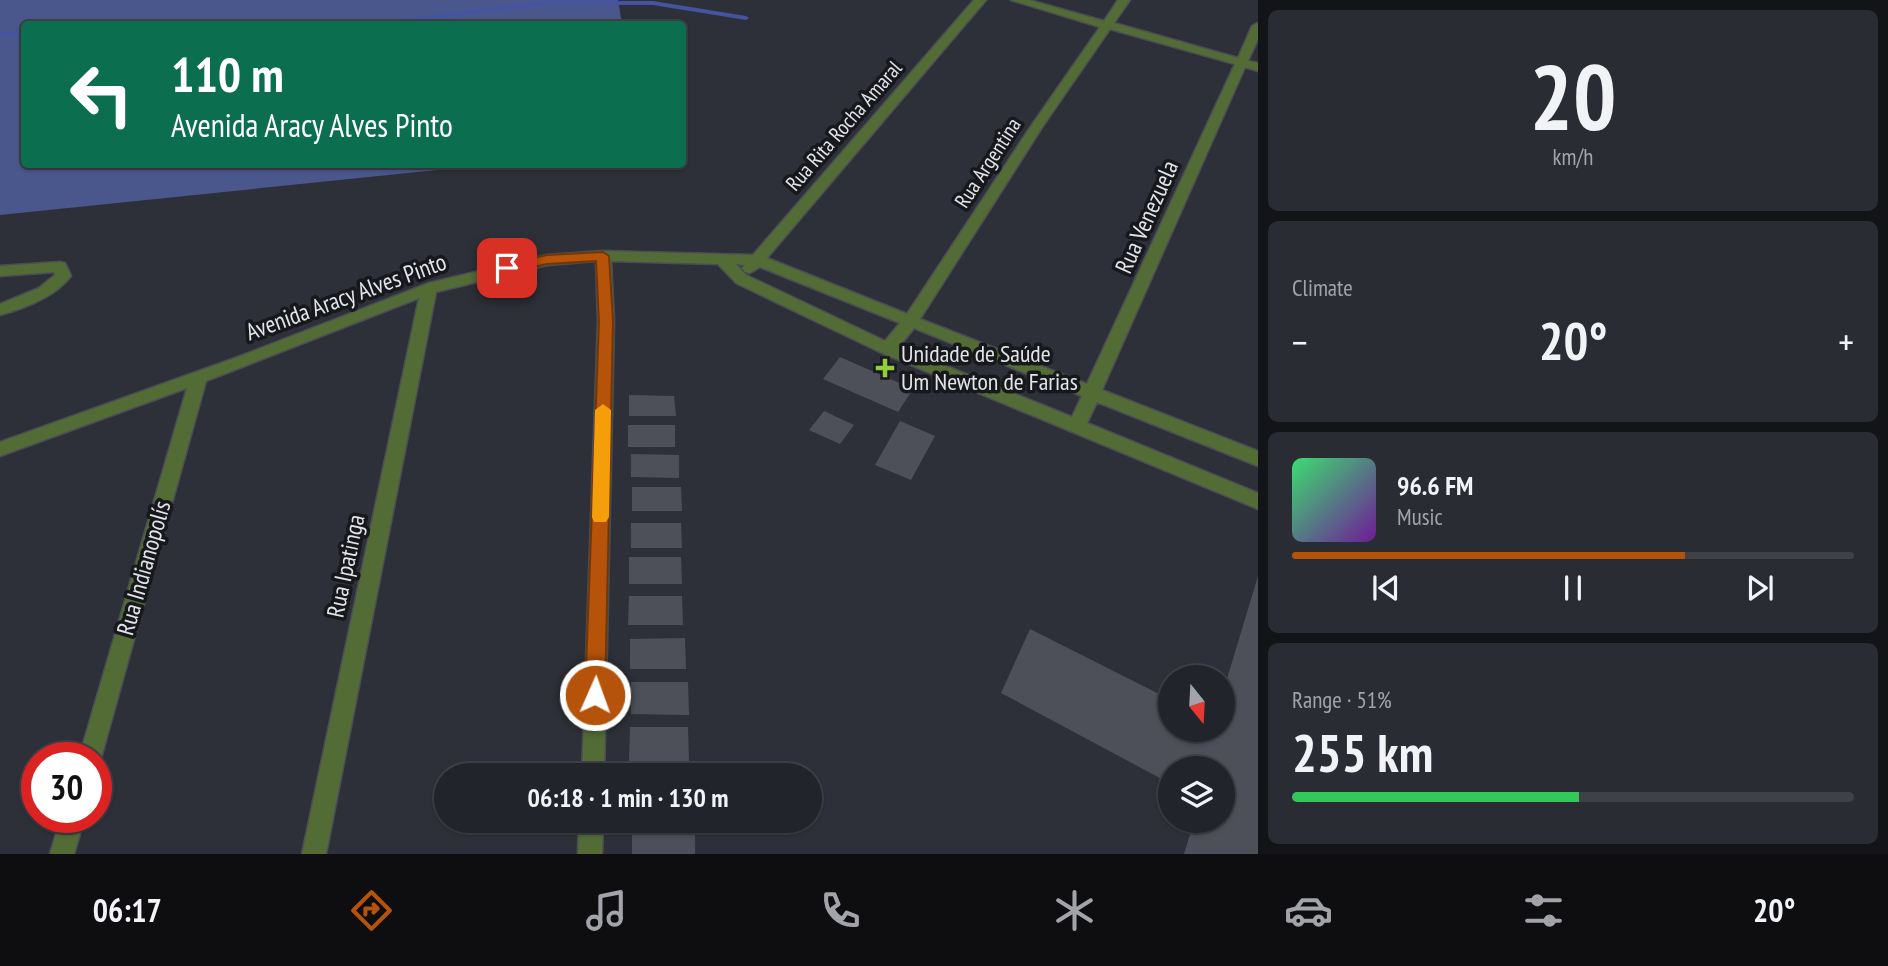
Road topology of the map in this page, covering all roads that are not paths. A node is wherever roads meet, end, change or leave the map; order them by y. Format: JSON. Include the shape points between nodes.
{"nodes":[{"id":1,"x":980,"y":0,"type":"edge"},
{"id":2,"x":1017,"y":0,"type":"edge"},
{"id":3,"x":1124,"y":0,"type":"edge"},
{"id":4,"x":1109,"y":24,"type":"junction"},
{"id":5,"x":1258,"y":26,"type":"edge"},
{"id":6,"x":1241,"y":62,"type":"junction"},
{"id":7,"x":1258,"y":66,"type":"edge"},
{"id":8,"x":603,"y":256,"type":"junction"},
{"id":9,"x":723,"y":260,"type":"junction"},
{"id":10,"x":757,"y":260,"type":"junction"},
{"id":11,"x":0,"y":271,"type":"edge"},
{"id":12,"x":741,"y":279,"type":"junction"},
{"id":13,"x":429,"y":288,"type":"junction"},
{"id":14,"x":0,"y":310,"type":"edge"},
{"id":15,"x":909,"y":322,"type":"junction"},
{"id":16,"x":888,"y":349,"type":"junction"},
{"id":17,"x":199,"y":377,"type":"junction"},
{"id":18,"x":1092,"y":393,"type":"junction"},
{"id":19,"x":1077,"y":426,"type":"junction"},
{"id":20,"x":0,"y":449,"type":"edge"},
{"id":21,"x":1258,"y":459,"type":"edge"},
{"id":22,"x":1258,"y":501,"type":"edge"},
{"id":23,"x":95,"y":742,"type":"edge"},
{"id":24,"x":593,"y":763,"type":"edge"},
{"id":25,"x":68,"y":833,"type":"edge"},
{"id":26,"x":591,"y":833,"type":"edge"},
{"id":27,"x":62,"y":854,"type":"edge"},
{"id":28,"x":314,"y":854,"type":"edge"},
{"id":29,"x":590,"y":854,"type":"edge"}],
"edges":[{"from":1,"to":10,"type":"street","name":"Rua Rita Rocha Amaral"},
{"from":2,"to":4,"type":"street"},
{"from":3,"to":4,"type":"street","name":"Rua Argentina"},
{"from":4,"to":6,"type":"street"},
{"from":4,"to":15,"type":"street","name":"Rua Argentina"},
{"from":5,"to":6,"type":"street","name":"Rua Venezuela"},
{"from":6,"to":7,"type":"street"},
{"from":6,"to":18,"type":"street","name":"Rua Venezuela"},
{"from":8,"to":9,"type":"street","name":"Avenida Aracy Alves Pinto"},
{"from":8,"to":13,"type":"street","name":"Avenida Aracy Alves Pinto","via":[[547,260]]},
{"from":8,"to":24,"type":"street","via":[[606,321]]},
{"from":9,"to":10,"type":"street","name":"Avenida Aracy Alves Pinto"},
{"from":9,"to":12,"type":"street"},
{"from":10,"to":12,"type":"street","name":"Rua Rita Rocha Amaral"},
{"from":10,"to":15,"type":"street"},
{"from":11,"to":14,"type":"street","via":[[60,267],[63,276],[56,284]]},
{"from":12,"to":16,"type":"street"},
{"from":13,"to":17,"type":"street","name":"Avenida Aracy Alves Pinto"},
{"from":13,"to":28,"type":"street","name":"Rua Ipatinga"},
{"from":15,"to":16,"type":"street","name":"Rua Argentina"},
{"from":15,"to":18,"type":"street"},
{"from":16,"to":19,"type":"street"},
{"from":17,"to":20,"type":"street","name":"Avenida Aracy Alves Pinto"},
{"from":17,"to":23,"type":"street","name":"Rua Indianopolís"},
{"from":18,"to":19,"type":"street","name":"Rua Venezuela"},
{"from":18,"to":21,"type":"street"},
{"from":19,"to":22,"type":"street"},
{"from":25,"to":27,"type":"street"},
{"from":26,"to":29,"type":"street"}]}
